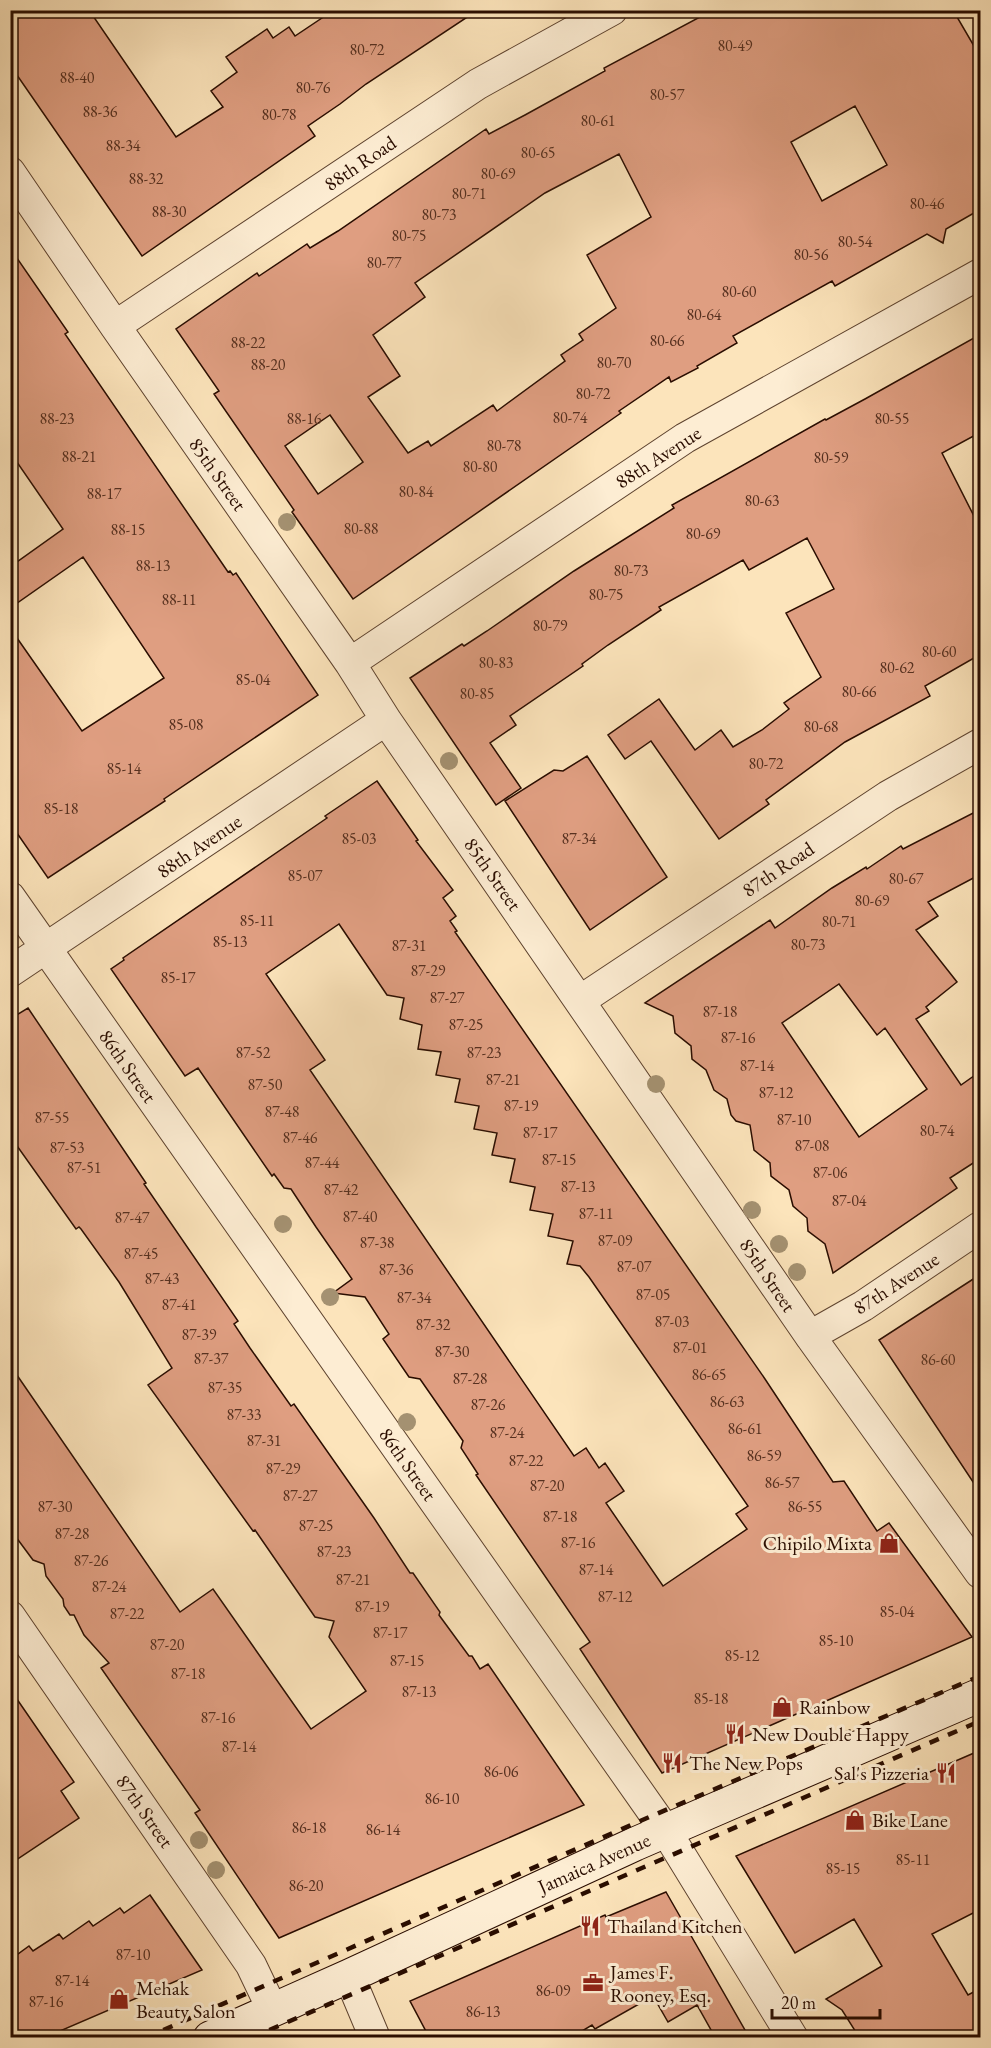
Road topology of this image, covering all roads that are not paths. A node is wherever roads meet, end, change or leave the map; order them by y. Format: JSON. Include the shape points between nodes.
{"nodes":[{"id":1,"x":612,"y":10,"type":"edge"},
{"id":2,"x":10,"y":172,"type":"edge"},
{"id":3,"x":981,"y":274,"type":"edge"},
{"id":4,"x":115,"y":326,"type":"junction"},
{"id":5,"x":350,"y":663,"type":"junction"},
{"id":6,"x":386,"y":720,"type":"junction"},
{"id":7,"x":981,"y":744,"type":"edge"},
{"id":8,"x":10,"y":897,"type":"edge"},
{"id":9,"x":45,"y":948,"type":"junction"},
{"id":10,"x":10,"y":972,"type":"edge"},
{"id":11,"x":581,"y":1000,"type":"junction"},
{"id":12,"x":981,"y":1227,"type":"edge"},
{"id":13,"x":810,"y":1336,"type":"junction"},
{"id":14,"x":981,"y":1573,"type":"edge"},
{"id":15,"x":10,"y":1616,"type":"edge"},
{"id":16,"x":981,"y":1695,"type":"edge"},
{"id":17,"x":666,"y":1831,"type":"junction"},
{"id":18,"x":349,"y":1976,"type":"junction"},
{"id":19,"x":272,"y":2009,"type":"junction"},
{"id":20,"x":210,"y":2037,"type":"edge"},
{"id":21,"x":375,"y":2037,"type":"edge"},
{"id":22,"x":793,"y":2037,"type":"edge"}],
"edges":[{"from":1,"to":4,"type":"street","name":"88th Road","via":[[478,84]]},
{"from":2,"to":4,"type":"street","name":"85th Street"},
{"from":3,"to":5,"type":"street","name":"88th Avenue","via":[[685,438]]},
{"from":4,"to":5,"type":"street","name":"85th Street"},
{"from":5,"to":6,"type":"street","name":"85th Street"},
{"from":6,"to":9,"type":"street","name":"88th Avenue"},
{"from":6,"to":11,"type":"street","name":"85th Street"},
{"from":7,"to":11,"type":"street","name":"87th Road","via":[[888,796]]},
{"from":8,"to":9,"type":"street","name":"86th Street"},
{"from":9,"to":10,"type":"street","name":"88th Avenue"},
{"from":9,"to":17,"type":"street","name":"86th Street"},
{"from":11,"to":13,"type":"street","name":"85th Street"},
{"from":12,"to":13,"type":"street","name":"87th Avenue"},
{"from":13,"to":14,"type":"street","name":"85th Street"},
{"from":15,"to":19,"type":"street","name":"87th Street","via":[[251,1965]]},
{"from":16,"to":17,"type":"main road","name":"Jamaica Avenue"},
{"from":17,"to":18,"type":"main road","name":"Jamaica Avenue"},
{"from":17,"to":22,"type":"street","name":"86th Street"},
{"from":18,"to":19,"type":"main road","name":"Jamaica Avenue"},
{"from":18,"to":21,"type":"street"},
{"from":19,"to":20,"type":"main road","name":"Jamaica Avenue"}]}
